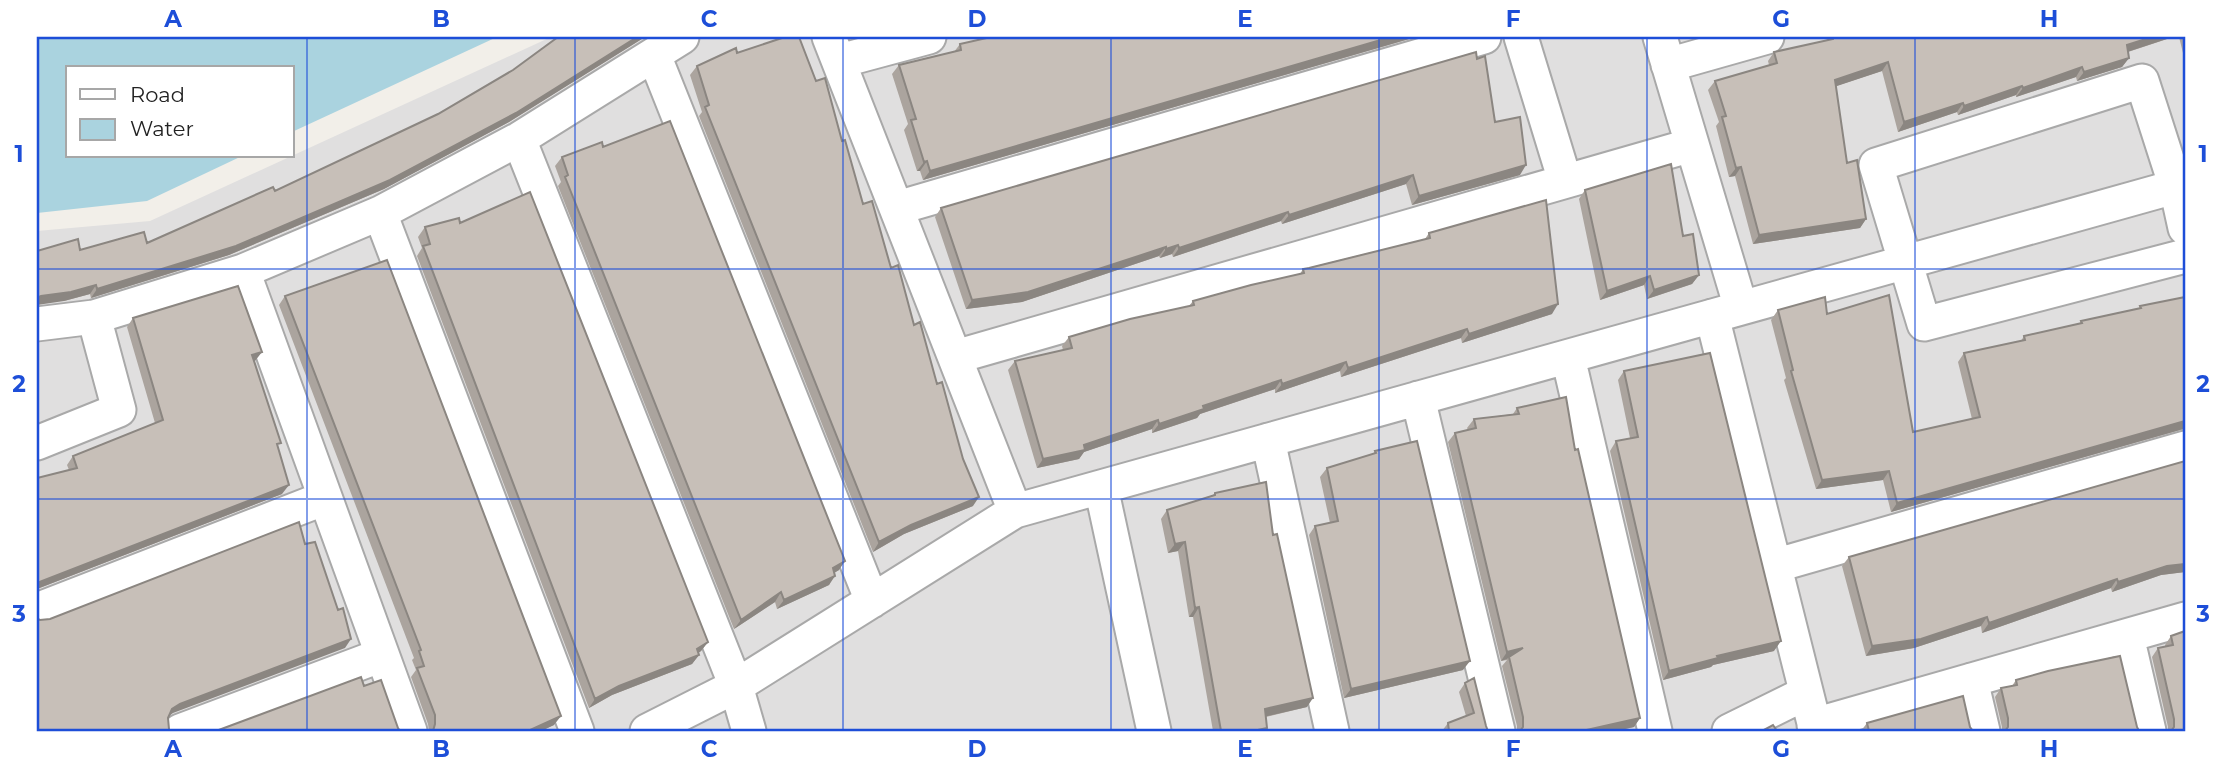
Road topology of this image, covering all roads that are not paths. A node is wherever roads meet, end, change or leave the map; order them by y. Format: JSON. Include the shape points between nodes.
{"nodes":[{"id":1,"x":682,"y":37,"type":"edge"},
{"id":2,"x":929,"y":37,"type":"edge"},
{"id":3,"x":1484,"y":37,"type":"edge"},
{"id":4,"x":1521,"y":37,"type":"edge"},
{"id":5,"x":1766,"y":37,"type":"edge"},
{"id":6,"x":834,"y":49,"type":"edge"},
{"id":7,"x":1664,"y":51,"type":"edge"},
{"id":8,"x":654,"y":55,"type":"junction"},
{"id":9,"x":519,"y":139,"type":"junction"},
{"id":10,"x":1692,"y":145,"type":"junction"},
{"id":11,"x":1565,"y":181,"type":"junction"},
{"id":12,"x":2181,"y":185,"type":"edge"},
{"id":13,"x":897,"y":208,"type":"junction"},
{"id":14,"x":380,"y":213,"type":"junction"},
{"id":15,"x":2185,"y":228,"type":"edge"},
{"id":16,"x":2185,"y":256,"type":"edge"},
{"id":17,"x":1904,"y":263,"type":"junction"},
{"id":18,"x":243,"y":271,"type":"junction"},
{"id":19,"x":1727,"y":312,"type":"junction"},
{"id":20,"x":94,"y":317,"type":"junction"},
{"id":21,"x":37,"y":324,"type":"edge"},
{"id":22,"x":955,"y":357,"type":"junction"},
{"id":23,"x":1568,"y":357,"type":"junction"},
{"id":24,"x":1418,"y":398,"type":"junction"},
{"id":25,"x":1268,"y":440,"type":"junction"},
{"id":26,"x":37,"y":443,"type":"edge"},
{"id":27,"x":2185,"y":448,"type":"edge"},
{"id":28,"x":1101,"y":487,"type":"junction"},
{"id":29,"x":325,"y":498,"type":"junction"},
{"id":30,"x":1015,"y":510,"type":"junction"},
{"id":31,"x":1774,"y":566,"type":"junction"},
{"id":32,"x":872,"y":601,"type":"junction"},
{"id":33,"x":37,"y":610,"type":"edge"},
{"id":34,"x":2185,"y":619,"type":"edge"},
{"id":35,"x":2127,"y":636,"type":"junction"},
{"id":36,"x":382,"y":655,"type":"junction"},
{"id":37,"x":1971,"y":680,"type":"junction"},
{"id":38,"x":736,"y":686,"type":"junction"},
{"id":39,"x":1807,"y":693,"type":"junction"},
{"id":40,"x":1815,"y":728,"type":"edge"},
{"id":41,"x":180,"y":731,"type":"edge"},
{"id":42,"x":410,"y":731,"type":"edge"},
{"id":43,"x":577,"y":731,"type":"edge"},
{"id":44,"x":647,"y":731,"type":"edge"},
{"id":45,"x":749,"y":731,"type":"edge"},
{"id":46,"x":1154,"y":731,"type":"edge"},
{"id":47,"x":1332,"y":731,"type":"edge"},
{"id":48,"x":1498,"y":731,"type":"edge"},
{"id":49,"x":1655,"y":731,"type":"edge"},
{"id":50,"x":1729,"y":731,"type":"edge"},
{"id":51,"x":1983,"y":731,"type":"edge"},
{"id":52,"x":2149,"y":731,"type":"edge"}],
"edges":[{"from":1,"to":8,"type":"street"},
{"from":2,"to":6,"type":"street"},
{"from":3,"to":13,"type":"street"},
{"from":4,"to":11,"type":"street"},
{"from":5,"to":7,"type":"street"},
{"from":6,"to":13,"type":"street"},
{"from":7,"to":10,"type":"street"},
{"from":8,"to":9,"type":"street"},
{"from":8,"to":32,"type":"street"},
{"from":9,"to":14,"type":"street"},
{"from":9,"to":38,"type":"street"},
{"from":10,"to":11,"type":"street"},
{"from":10,"to":19,"type":"street"},
{"from":11,"to":22,"type":"street"},
{"from":12,"to":15,"type":"street"},
{"from":12,"to":17,"type":"street"},
{"from":12,"to":17,"type":"street","via":[[2142,81],[1876,165]]},
{"from":13,"to":22,"type":"street"},
{"from":14,"to":18,"type":"street"},
{"from":14,"to":43,"type":"street"},
{"from":16,"to":17,"type":"street","via":[[1924,324]]},
{"from":17,"to":19,"type":"street"},
{"from":18,"to":20,"type":"street"},
{"from":18,"to":29,"type":"street"},
{"from":19,"to":23,"type":"street"},
{"from":19,"to":31,"type":"street"},
{"from":20,"to":21,"type":"street"},
{"from":20,"to":26,"type":"street","via":[[119,410]]},
{"from":22,"to":30,"type":"street"},
{"from":23,"to":24,"type":"street"},
{"from":23,"to":49,"type":"street"},
{"from":24,"to":25,"type":"street"},
{"from":24,"to":48,"type":"street"},
{"from":25,"to":28,"type":"street"},
{"from":25,"to":47,"type":"street"},
{"from":27,"to":31,"type":"street"},
{"from":28,"to":30,"type":"street"},
{"from":28,"to":46,"type":"street"},
{"from":29,"to":33,"type":"street"},
{"from":29,"to":36,"type":"street"},
{"from":30,"to":32,"type":"street"},
{"from":31,"to":39,"type":"street"},
{"from":32,"to":38,"type":"street"},
{"from":34,"to":35,"type":"street"},
{"from":35,"to":37,"type":"street"},
{"from":35,"to":52,"type":"street"},
{"from":36,"to":41,"type":"street"},
{"from":36,"to":42,"type":"street"},
{"from":37,"to":40,"type":"street"},
{"from":37,"to":51,"type":"street"},
{"from":38,"to":44,"type":"street"},
{"from":38,"to":45,"type":"street"},
{"from":39,"to":40,"type":"street"},
{"from":39,"to":50,"type":"street"}]}
